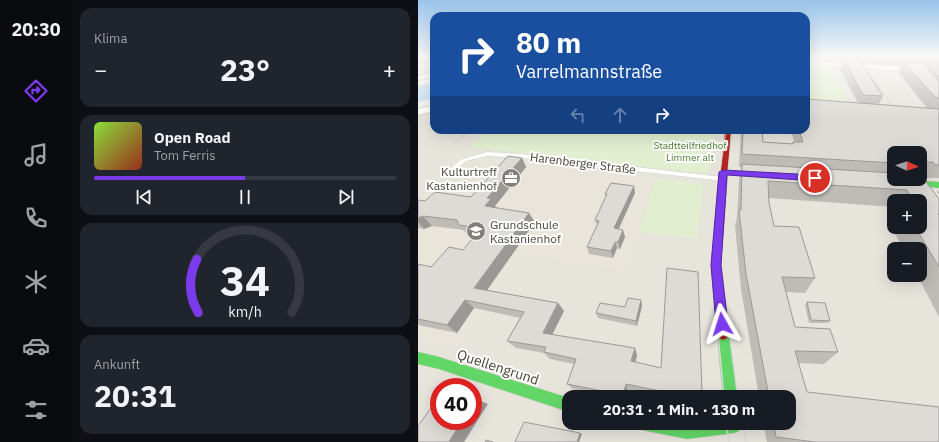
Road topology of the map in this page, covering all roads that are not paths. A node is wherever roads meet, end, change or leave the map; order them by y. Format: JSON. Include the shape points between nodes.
{"nodes":[{"id":1,"x":430,"y":109,"type":"edge"},
{"id":2,"x":418,"y":112,"type":"edge"},
{"id":3,"x":728,"y":134,"type":"edge"},
{"id":4,"x":449,"y":172,"type":"dead end"},
{"id":5,"x":735,"y":173,"type":"dead end"},
{"id":6,"x":723,"y":176,"type":"junction"},
{"id":7,"x":927,"y":184,"type":"edge"},
{"id":8,"x":939,"y":185,"type":"edge"},
{"id":9,"x":418,"y":358,"type":"edge"},
{"id":10,"x":729,"y":390,"type":"edge"},
{"id":11,"x":562,"y":403,"type":"edge"},
{"id":12,"x":677,"y":430,"type":"edge"},
{"id":13,"x":734,"y":430,"type":"edge"}],
"edges":[{"from":1,"to":2,"type":"street"},
{"from":3,"to":6,"type":"street"},
{"from":4,"to":6,"type":"lane","name":"Harenberger Straße","via":[[464,160],[487,154]]},
{"from":5,"to":6,"type":"street"},
{"from":6,"to":10,"type":"street","via":[[716,265]]},
{"from":7,"to":8,"type":"street"},
{"from":9,"to":11,"type":"street","name":"Quellengrund"},
{"from":12,"to":13,"type":"street"}]}
